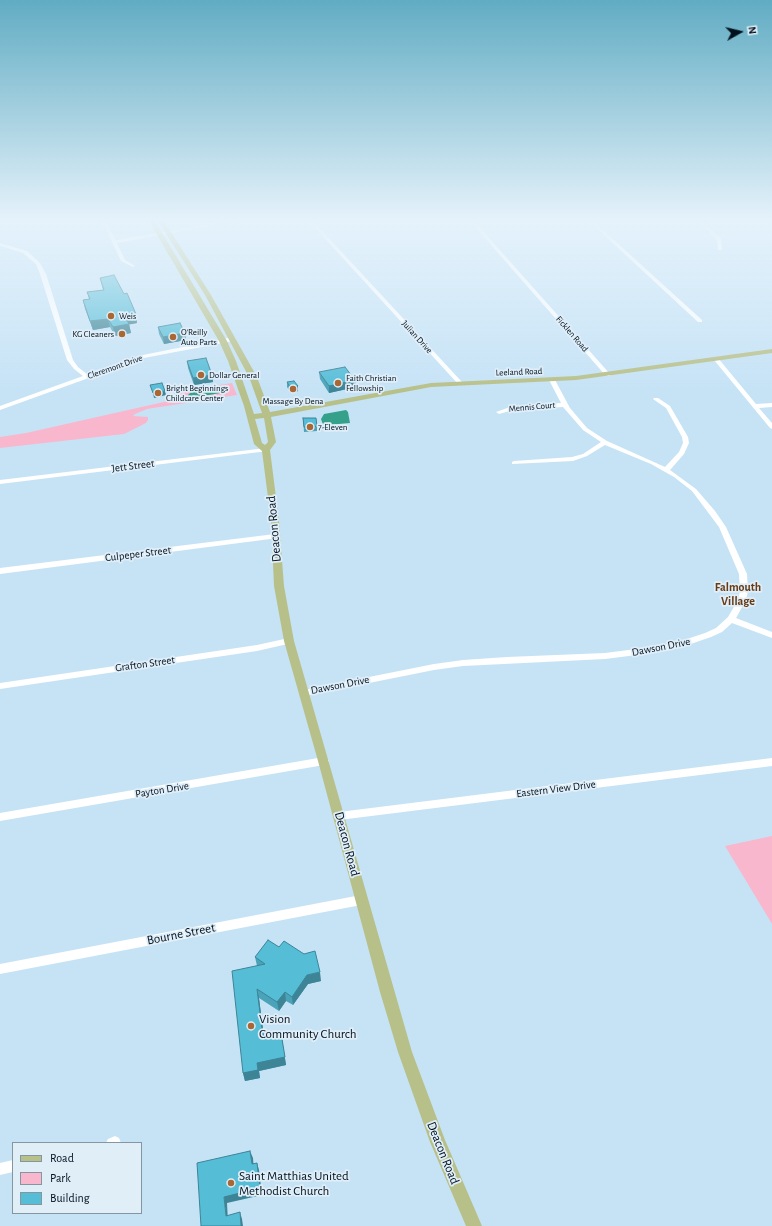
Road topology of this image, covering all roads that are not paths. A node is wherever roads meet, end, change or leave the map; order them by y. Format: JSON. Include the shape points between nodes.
{"nodes":[{"id":1,"x":45,"y":278,"type":"edge"},
{"id":2,"x":186,"y":278,"type":"edge"},
{"id":3,"x":198,"y":278,"type":"edge"},
{"id":4,"x":364,"y":278,"type":"edge"},
{"id":5,"x":523,"y":278,"type":"edge"},
{"id":6,"x":653,"y":278,"type":"edge"},
{"id":7,"x":700,"y":321,"type":"dead end"},
{"id":8,"x":233,"y":339,"type":"junction"},
{"id":9,"x":222,"y":341,"type":"junction"},
{"id":10,"x":772,"y":351,"type":"edge"},
{"id":11,"x":716,"y":359,"type":"junction"},
{"id":12,"x":608,"y":374,"type":"junction"},
{"id":13,"x":87,"y":377,"type":"junction"},
{"id":14,"x":552,"y":380,"type":"junction"},
{"id":15,"x":460,"y":383,"type":"junction"},
{"id":16,"x":656,"y":399,"type":"dead end"},
{"id":17,"x":565,"y":405,"type":"junction"},
{"id":18,"x":772,"y":405,"type":"edge"},
{"id":19,"x":755,"y":406,"type":"junction"},
{"id":20,"x":0,"y":408,"type":"edge"},
{"id":21,"x":499,"y":412,"type":"dead end"},
{"id":22,"x":267,"y":415,"type":"junction"},
{"id":23,"x":251,"y":417,"type":"junction"},
{"id":24,"x":772,"y":427,"type":"edge"},
{"id":25,"x":605,"y":442,"type":"junction"},
{"id":26,"x":266,"y":450,"type":"junction"},
{"id":27,"x":514,"y":464,"type":"dead end"},
{"id":28,"x":666,"y":470,"type":"junction"},
{"id":29,"x":0,"y":482,"type":"edge"},
{"id":30,"x":275,"y":536,"type":"junction"},
{"id":31,"x":0,"y":571,"type":"edge"},
{"id":32,"x":731,"y":619,"type":"junction"},
{"id":33,"x":772,"y":635,"type":"edge"},
{"id":34,"x":289,"y":641,"type":"junction"},
{"id":35,"x":0,"y":686,"type":"edge"},
{"id":36,"x":304,"y":693,"type":"junction"},
{"id":37,"x":324,"y":761,"type":"junction"},
{"id":38,"x":772,"y":762,"type":"edge"},
{"id":39,"x":339,"y":816,"type":"junction"},
{"id":40,"x":0,"y":817,"type":"edge"},
{"id":41,"x":362,"y":900,"type":"junction"},
{"id":42,"x":0,"y":969,"type":"edge"},
{"id":43,"x":12,"y":1166,"type":"edge"},
{"id":44,"x":0,"y":1169,"type":"edge"},
{"id":45,"x":474,"y":1226,"type":"edge"}],
"edges":[{"from":1,"to":13,"type":"street","via":[[70,360]]},
{"from":2,"to":9,"type":"main road","name":"Deacon Road"},
{"from":3,"to":8,"type":"main road","name":"Deacon Road"},
{"from":4,"to":15,"type":"street","name":"Julian Drive"},
{"from":5,"to":12,"type":"street","name":"Ficklen Road"},
{"from":6,"to":7,"type":"street"},
{"from":8,"to":9,"type":"street","name":"Cleremont Drive"},
{"from":8,"to":22,"type":"main road","name":"Deacon Road","via":[[253,377]]},
{"from":9,"to":13,"type":"street","name":"Cleremont Drive","via":[[143,357]]},
{"from":9,"to":23,"type":"main road","name":"Deacon Road","via":[[232,361]]},
{"from":10,"to":11,"type":"main road","name":"Leeland Road"},
{"from":11,"to":12,"type":"main road","name":"Leeland Road"},
{"from":11,"to":19,"type":"street"},
{"from":12,"to":14,"type":"main road","name":"Leeland Road"},
{"from":13,"to":20,"type":"street","name":"Cleremont Drive"},
{"from":14,"to":15,"type":"main road","name":"Leeland Road"},
{"from":14,"to":17,"type":"street","name":"Dawson Drive"},
{"from":15,"to":22,"type":"main road","name":"Leeland Road","via":[[406,389]]},
{"from":16,"to":28,"type":"street","via":[[668,407],[686,443],[682,453]]},
{"from":17,"to":21,"type":"street","name":"Mennis Court","via":[[513,408]]},
{"from":17,"to":25,"type":"street","name":"Dawson Drive","via":[[577,422]]},
{"from":18,"to":19,"type":"street"},
{"from":19,"to":24,"type":"street"},
{"from":22,"to":23,"type":"main road"},
{"from":22,"to":26,"type":"main road","name":"Deacon Road","via":[[272,442]]},
{"from":23,"to":26,"type":"main road","name":"Deacon Road","via":[[258,444]]},
{"from":25,"to":27,"type":"street","via":[[585,455],[573,459]]},
{"from":25,"to":28,"type":"street","name":"Dawson Drive"},
{"from":26,"to":29,"type":"street","name":"Jett Street"},
{"from":26,"to":30,"type":"main road","name":"Deacon Road"},
{"from":28,"to":32,"type":"street","name":"Dawson Drive","via":[[694,490],[712,513],[722,527],[741,566],[744,591]]},
{"from":30,"to":31,"type":"street","name":"Culpeper Street"},
{"from":30,"to":34,"type":"main road","name":"Deacon Road","via":[[279,586]]},
{"from":32,"to":33,"type":"street"},
{"from":32,"to":36,"type":"street","name":"Dawson Drive","via":[[708,635],[660,649],[605,656],[464,663],[426,668]]},
{"from":34,"to":35,"type":"street","name":"Grafton Street"},
{"from":34,"to":36,"type":"main road","name":"Deacon Road"},
{"from":36,"to":37,"type":"main road","name":"Deacon Road"},
{"from":37,"to":39,"type":"main road","name":"Deacon Road"},
{"from":37,"to":40,"type":"street","name":"Payton Drive"},
{"from":38,"to":39,"type":"street","name":"Eastern View Drive"},
{"from":39,"to":41,"type":"main road","name":"Deacon Road"},
{"from":41,"to":42,"type":"street","name":"Bourne Street"},
{"from":41,"to":45,"type":"main road","name":"Deacon Road","via":[[405,1052],[438,1142]]},
{"from":43,"to":44,"type":"street"}]}
